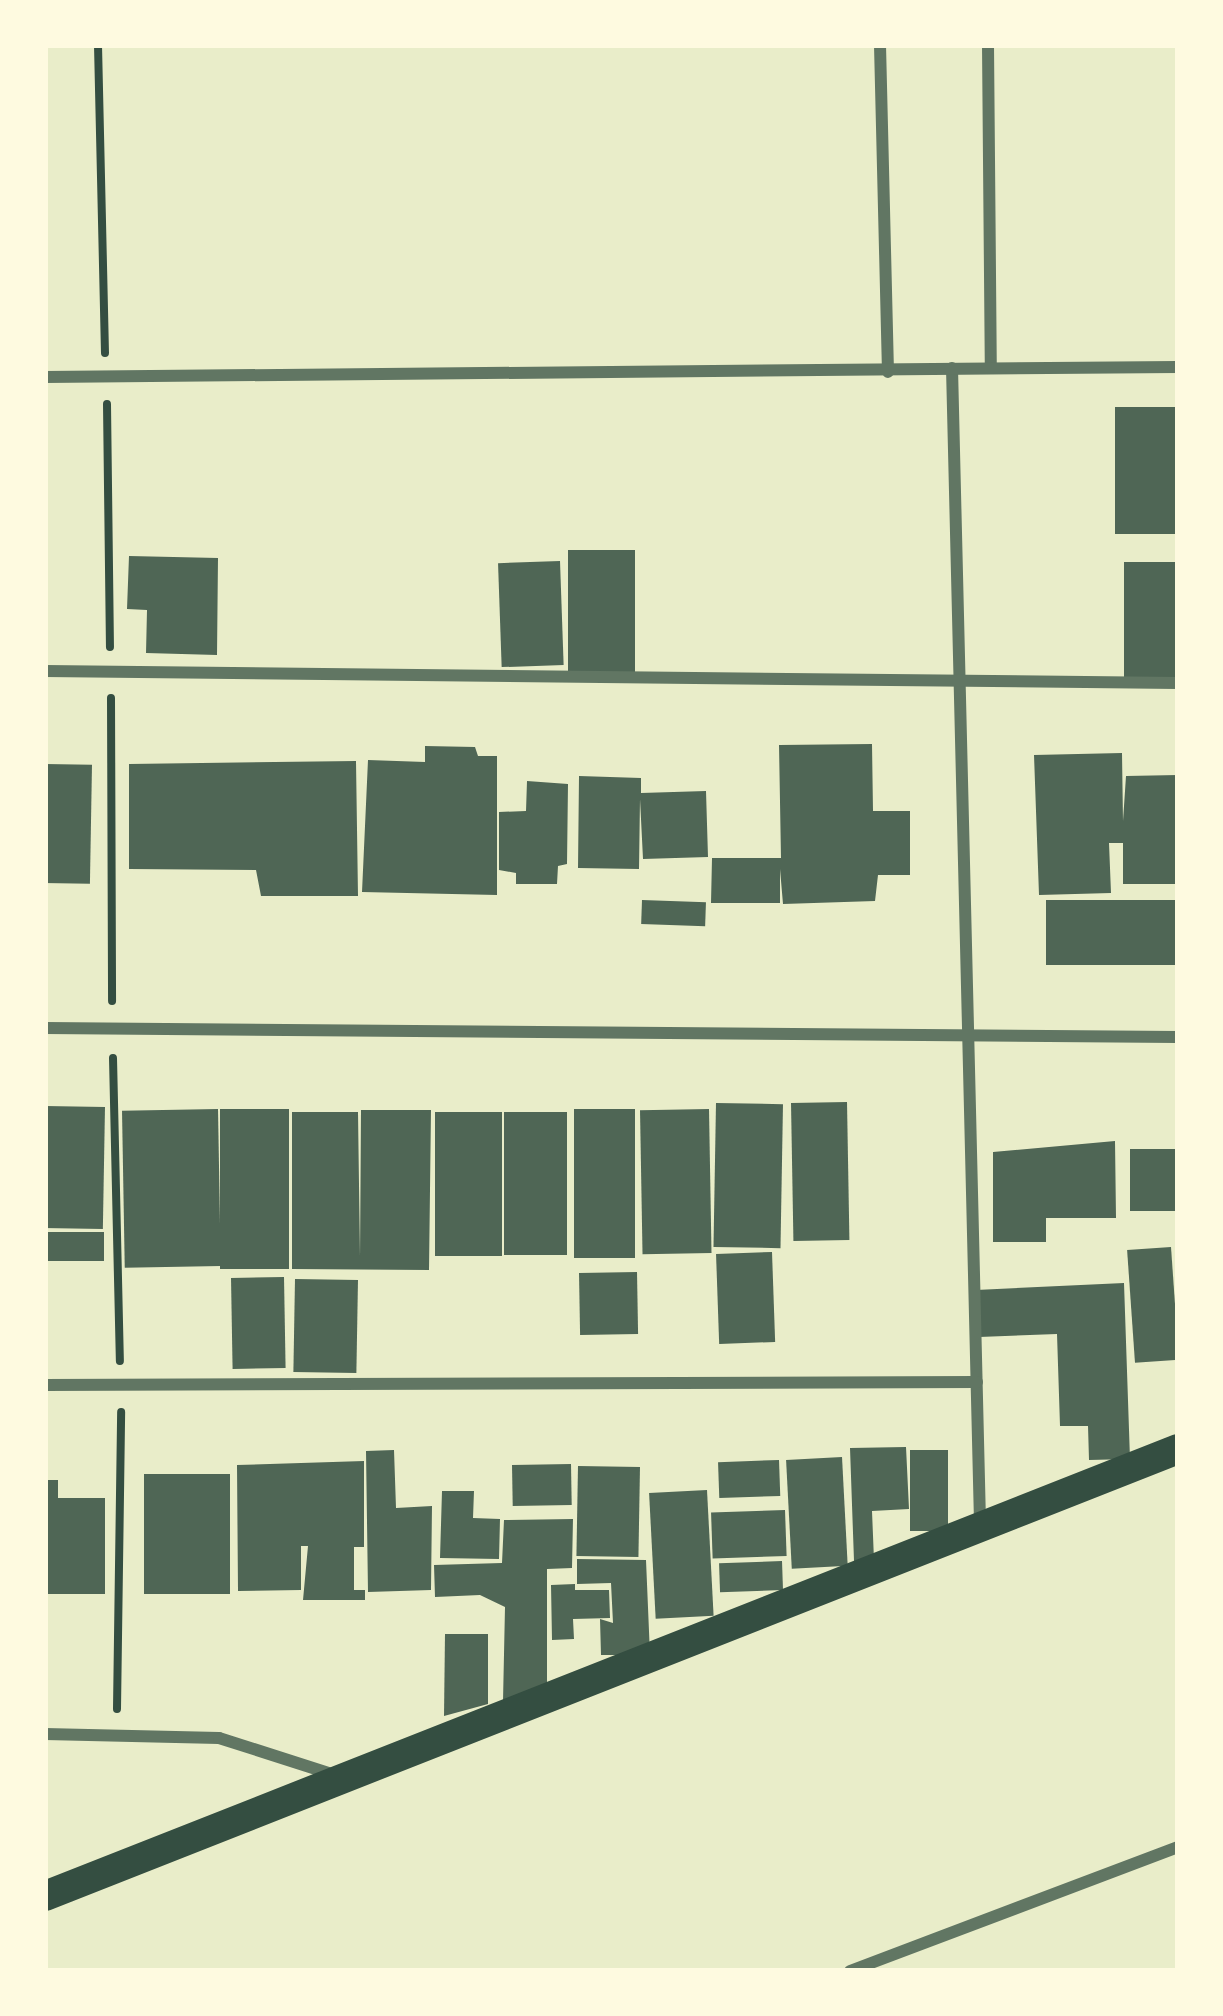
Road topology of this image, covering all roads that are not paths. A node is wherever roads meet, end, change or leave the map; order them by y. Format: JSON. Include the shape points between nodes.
{"nodes":[{"id":1,"x":880,"y":45,"type":"edge"},
{"id":2,"x":988,"y":45,"type":"edge"},
{"id":3,"x":1178,"y":367,"type":"edge"},
{"id":4,"x":952,"y":368,"type":"junction"},
{"id":5,"x":991,"y":368,"type":"junction"},
{"id":6,"x":888,"y":371,"type":"junction"},
{"id":7,"x":45,"y":377,"type":"edge"},
{"id":8,"x":45,"y":671,"type":"edge"},
{"id":9,"x":1178,"y":683,"type":"edge"},
{"id":10,"x":959,"y":686,"type":"junction"},
{"id":11,"x":45,"y":1028,"type":"edge"},
{"id":12,"x":969,"y":1030,"type":"junction"},
{"id":13,"x":1178,"y":1037,"type":"edge"},
{"id":14,"x":977,"y":1382,"type":"junction"},
{"id":15,"x":45,"y":1385,"type":"edge"},
{"id":16,"x":1178,"y":1449,"type":"edge"},
{"id":17,"x":980,"y":1526,"type":"junction"},
{"id":18,"x":45,"y":1735,"type":"edge"},
{"id":19,"x":344,"y":1778,"type":"junction"},
{"id":20,"x":1178,"y":1847,"type":"edge"},
{"id":21,"x":45,"y":1897,"type":"edge"},
{"id":22,"x":867,"y":1968,"type":"edge"},
{"id":23,"x":850,"y":1971,"type":"edge"}],
"edges":[{"from":1,"to":6,"type":"street"},
{"from":2,"to":5,"type":"street"},
{"from":3,"to":5,"type":"street"},
{"from":4,"to":5,"type":"street"},
{"from":4,"to":6,"type":"street"},
{"from":4,"to":10,"type":"street"},
{"from":6,"to":7,"type":"street"},
{"from":8,"to":10,"type":"street"},
{"from":9,"to":10,"type":"street"},
{"from":10,"to":12,"type":"street"},
{"from":11,"to":12,"type":"street"},
{"from":12,"to":13,"type":"street"},
{"from":12,"to":14,"type":"street"},
{"from":14,"to":15,"type":"street"},
{"from":14,"to":17,"type":"street"},
{"from":16,"to":17,"type":"main road"},
{"from":17,"to":19,"type":"main road"},
{"from":18,"to":19,"type":"street","via":[[219,1738]]},
{"from":19,"to":21,"type":"main road"},
{"from":20,"to":22,"type":"street"},
{"from":22,"to":23,"type":"street"}]}
